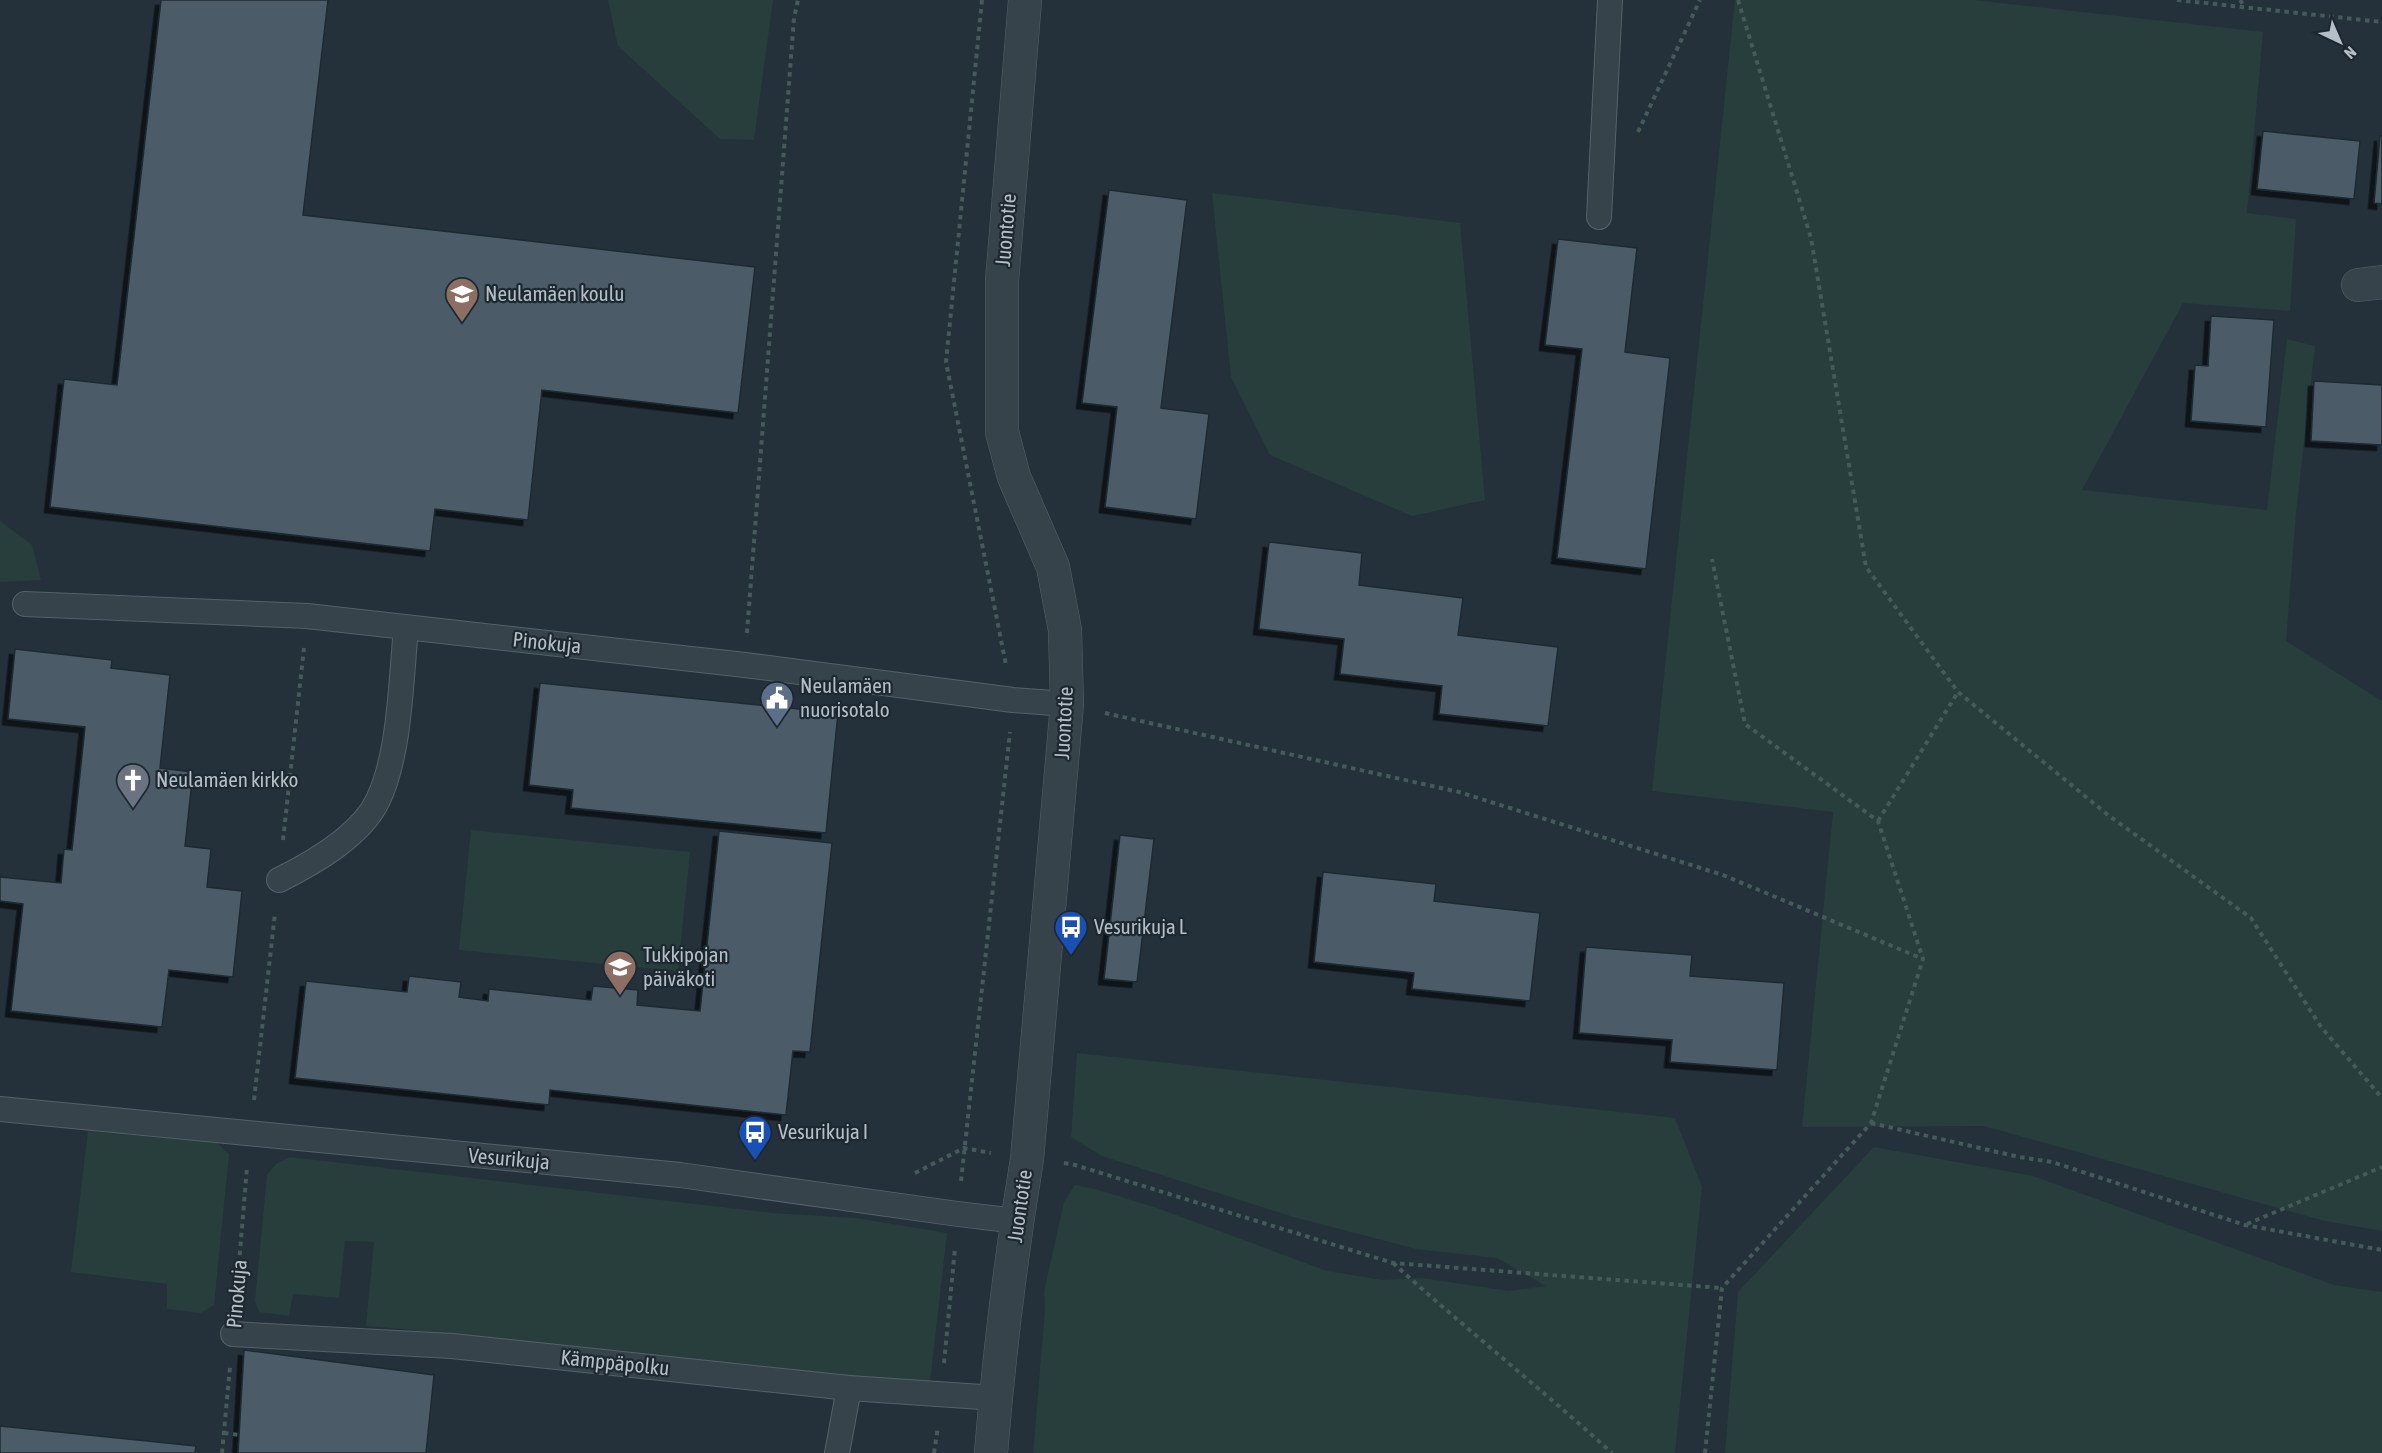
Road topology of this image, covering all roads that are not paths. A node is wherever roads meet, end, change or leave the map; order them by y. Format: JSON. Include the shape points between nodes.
{"nodes":[{"id":1,"x":1025,"y":0,"type":"edge"},
{"id":2,"x":1610,"y":0,"type":"edge"},
{"id":3,"x":1599,"y":217,"type":"dead end"},
{"id":4,"x":25,"y":604,"type":"dead end"},
{"id":5,"x":406,"y":627,"type":"junction"},
{"id":6,"x":1067,"y":704,"type":"junction"},
{"id":7,"x":279,"y":880,"type":"dead end"},
{"id":8,"x":0,"y":1109,"type":"edge"},
{"id":9,"x":1017,"y":1221,"type":"junction"},
{"id":10,"x":233,"y":1334,"type":"road end"},
{"id":11,"x":849,"y":1388,"type":"junction"},
{"id":12,"x":996,"y":1398,"type":"junction"},
{"id":13,"x":837,"y":1453,"type":"edge"},
{"id":14,"x":992,"y":1453,"type":"edge"}],
"edges":[{"from":1,"to":6,"type":"street","name":"Juontotie","via":[[1002,282],[1002,432],[1014,477],[1053,567],[1065,630]]},
{"from":2,"to":3,"type":"lane"},
{"from":4,"to":5,"type":"lane","name":"Pinokuja","via":[[307,616]]},
{"from":5,"to":6,"type":"lane","name":"Pinokuja"},
{"from":5,"to":7,"type":"lane","via":[[392,764],[377,802],[360,825],[313,863]]},
{"from":6,"to":9,"type":"street","name":"Juontotie","via":[[1027,1159]]},
{"from":8,"to":9,"type":"lane","name":"Vesurikuja","via":[[680,1175]]},
{"from":9,"to":12,"type":"street","name":"Juontotie"},
{"from":10,"to":11,"type":"lane","name":"Kämppäpolku","via":[[452,1346]]},
{"from":11,"to":12,"type":"lane","name":"Kämppäpolku"},
{"from":11,"to":13,"type":"lane"},
{"from":12,"to":14,"type":"street","name":"Juontotie"}]}
